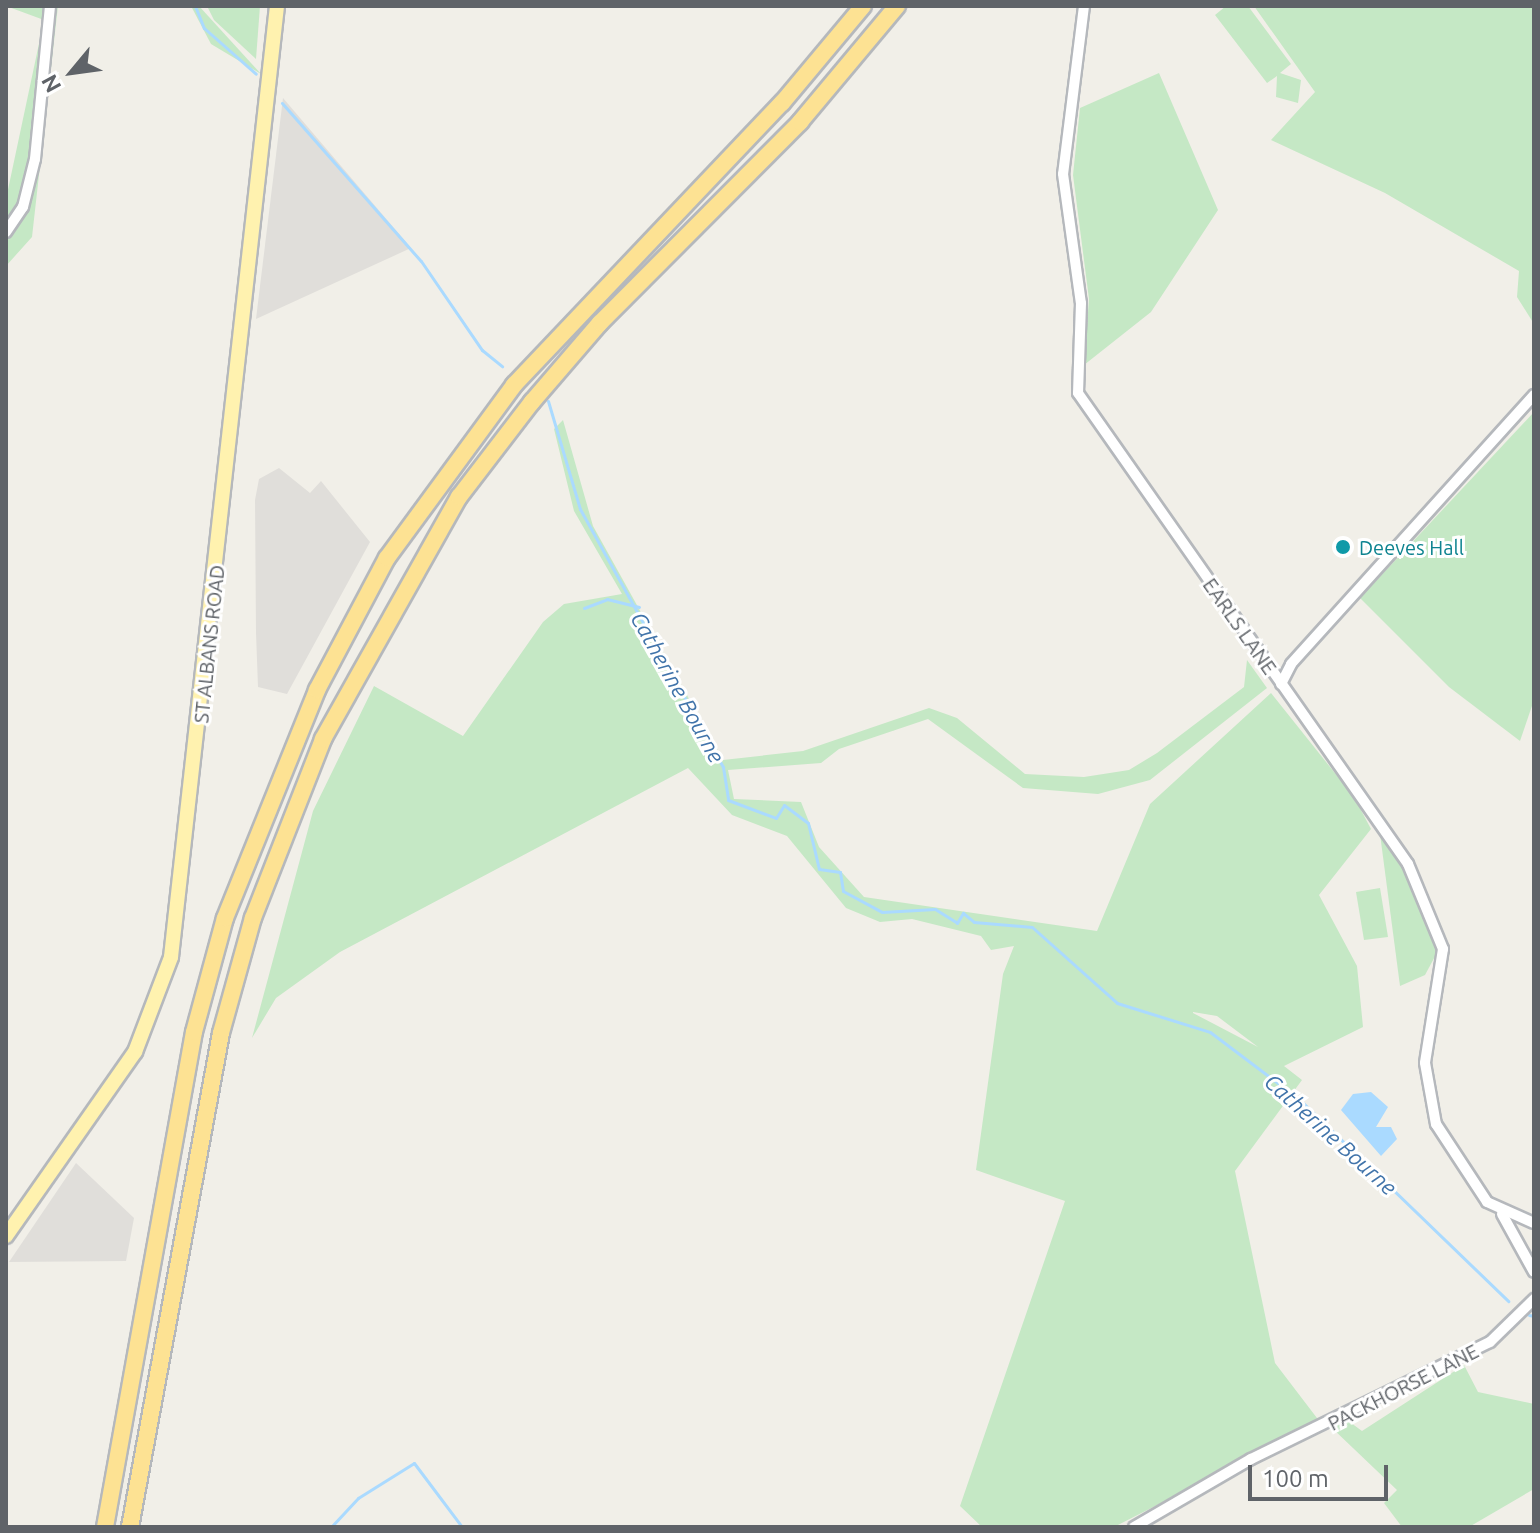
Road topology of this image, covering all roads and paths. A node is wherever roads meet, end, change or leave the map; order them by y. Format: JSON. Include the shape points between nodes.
{"nodes":[{"id":1,"x":50,"y":6,"type":"edge"},
{"id":2,"x":277,"y":6,"type":"edge"},
{"id":3,"x":863,"y":6,"type":"edge"},
{"id":4,"x":897,"y":6,"type":"edge"},
{"id":5,"x":1084,"y":6,"type":"edge"},
{"id":6,"x":6,"y":232,"type":"edge"},
{"id":7,"x":1534,"y":395,"type":"edge"},
{"id":8,"x":1291,"y":664,"type":"junction"},
{"id":9,"x":1268,"y":665,"type":"junction"},
{"id":10,"x":1281,"y":684,"type":"junction"},
{"id":11,"x":1502,"y":1214,"type":"junction"},
{"id":12,"x":1534,"y":1223,"type":"edge"},
{"id":13,"x":6,"y":1236,"type":"edge"},
{"id":14,"x":1534,"y":1272,"type":"edge"},
{"id":15,"x":1534,"y":1299,"type":"edge"},
{"id":16,"x":105,"y":1527,"type":"edge"},
{"id":17,"x":130,"y":1527,"type":"edge"},
{"id":18,"x":1134,"y":1527,"type":"edge"}],
"edges":[{"from":1,"to":6,"type":"street","via":[[35,159],[23,207]]},
{"from":2,"to":13,"type":"main road","name":"ST ALBANS ROAD","via":[[171,957],[122,1074]]},
{"from":3,"to":16,"type":"highway","via":[[782,103],[519,379],[373,583],[287,757],[230,903],[161,1195]]},
{"from":4,"to":17,"type":"highway","via":[[800,122],[532,402],[459,497],[323,739],[253,918],[185,1202]]},
{"from":5,"to":9,"type":"street","name":"EARLS LANE","via":[[1063,174],[1081,303],[1078,393]]},
{"from":7,"to":8,"type":"street"},
{"from":8,"to":9,"type":"street"},
{"from":8,"to":10,"type":"street"},
{"from":9,"to":10,"type":"street","name":"EARLS LANE"},
{"from":10,"to":11,"type":"street","name":"EARLS LANE","via":[[1372,804],[1434,920],[1443,971],[1427,1038],[1426,1094],[1466,1178]]},
{"from":11,"to":12,"type":"street"},
{"from":11,"to":14,"type":"street"},
{"from":15,"to":18,"type":"street","name":"PACKHORSE LANE","via":[[1490,1342],[1251,1459]]}]}
